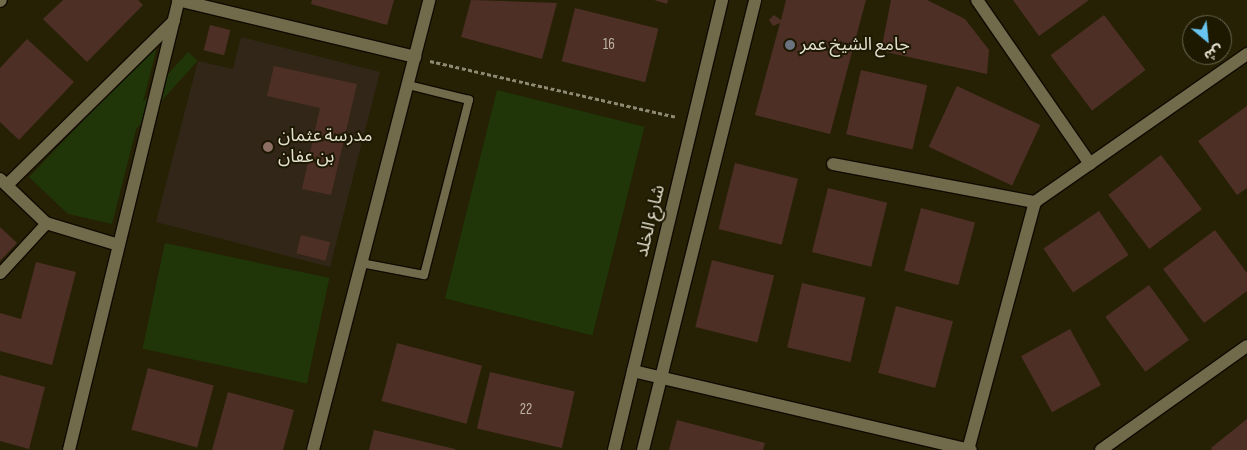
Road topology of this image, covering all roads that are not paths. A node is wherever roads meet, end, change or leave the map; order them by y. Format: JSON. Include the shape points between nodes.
{"nodes":[{"id":1,"x":178,"y":0,"type":"edge"},
{"id":2,"x":429,"y":0,"type":"edge"},
{"id":3,"x":722,"y":0,"type":"edge"},
{"id":4,"x":755,"y":0,"type":"edge"},
{"id":5,"x":977,"y":0,"type":"edge"},
{"id":6,"x":174,"y":22,"type":"junction"},
{"id":7,"x":1247,"y":54,"type":"edge"},
{"id":8,"x":415,"y":58,"type":"junction"},
{"id":9,"x":408,"y":85,"type":"junction"},
{"id":10,"x":834,"y":164,"type":"dead end"},
{"id":11,"x":1090,"y":164,"type":"junction"},
{"id":12,"x":3,"y":182,"type":"edge"},
{"id":13,"x":1035,"y":202,"type":"junction"},
{"id":14,"x":46,"y":222,"type":"junction"},
{"id":15,"x":119,"y":245,"type":"junction"},
{"id":16,"x":361,"y":263,"type":"junction"},
{"id":17,"x":0,"y":273,"type":"edge"},
{"id":18,"x":1247,"y":346,"type":"edge"},
{"id":19,"x":632,"y":371,"type":"junction"},
{"id":20,"x":662,"y":378,"type":"junction"},
{"id":21,"x":69,"y":450,"type":"edge"},
{"id":22,"x":313,"y":450,"type":"edge"},
{"id":23,"x":614,"y":450,"type":"edge"},
{"id":24,"x":643,"y":450,"type":"edge"},
{"id":25,"x":969,"y":450,"type":"edge"},
{"id":26,"x":1101,"y":450,"type":"edge"}],
"edges":[{"from":1,"to":6,"type":"street"},
{"from":1,"to":8,"type":"street"},
{"from":2,"to":8,"type":"street"},
{"from":3,"to":19,"type":"street","name":"شارع الخلد"},
{"from":4,"to":20,"type":"street"},
{"from":5,"to":11,"type":"street"},
{"from":6,"to":12,"type":"street"},
{"from":6,"to":15,"type":"street"},
{"from":7,"to":11,"type":"street"},
{"from":8,"to":9,"type":"street"},
{"from":9,"to":16,"type":"street"},
{"from":9,"to":16,"type":"lane","via":[[469,100],[424,275]]},
{"from":10,"to":13,"type":"street"},
{"from":11,"to":13,"type":"street"},
{"from":12,"to":14,"type":"street"},
{"from":13,"to":25,"type":"street"},
{"from":14,"to":15,"type":"street"},
{"from":14,"to":17,"type":"street"},
{"from":15,"to":21,"type":"street"},
{"from":16,"to":22,"type":"street"},
{"from":18,"to":26,"type":"street"},
{"from":19,"to":20,"type":"street"},
{"from":19,"to":23,"type":"street","name":"شارع الخلد"},
{"from":20,"to":24,"type":"street"},
{"from":20,"to":25,"type":"street"}]}
